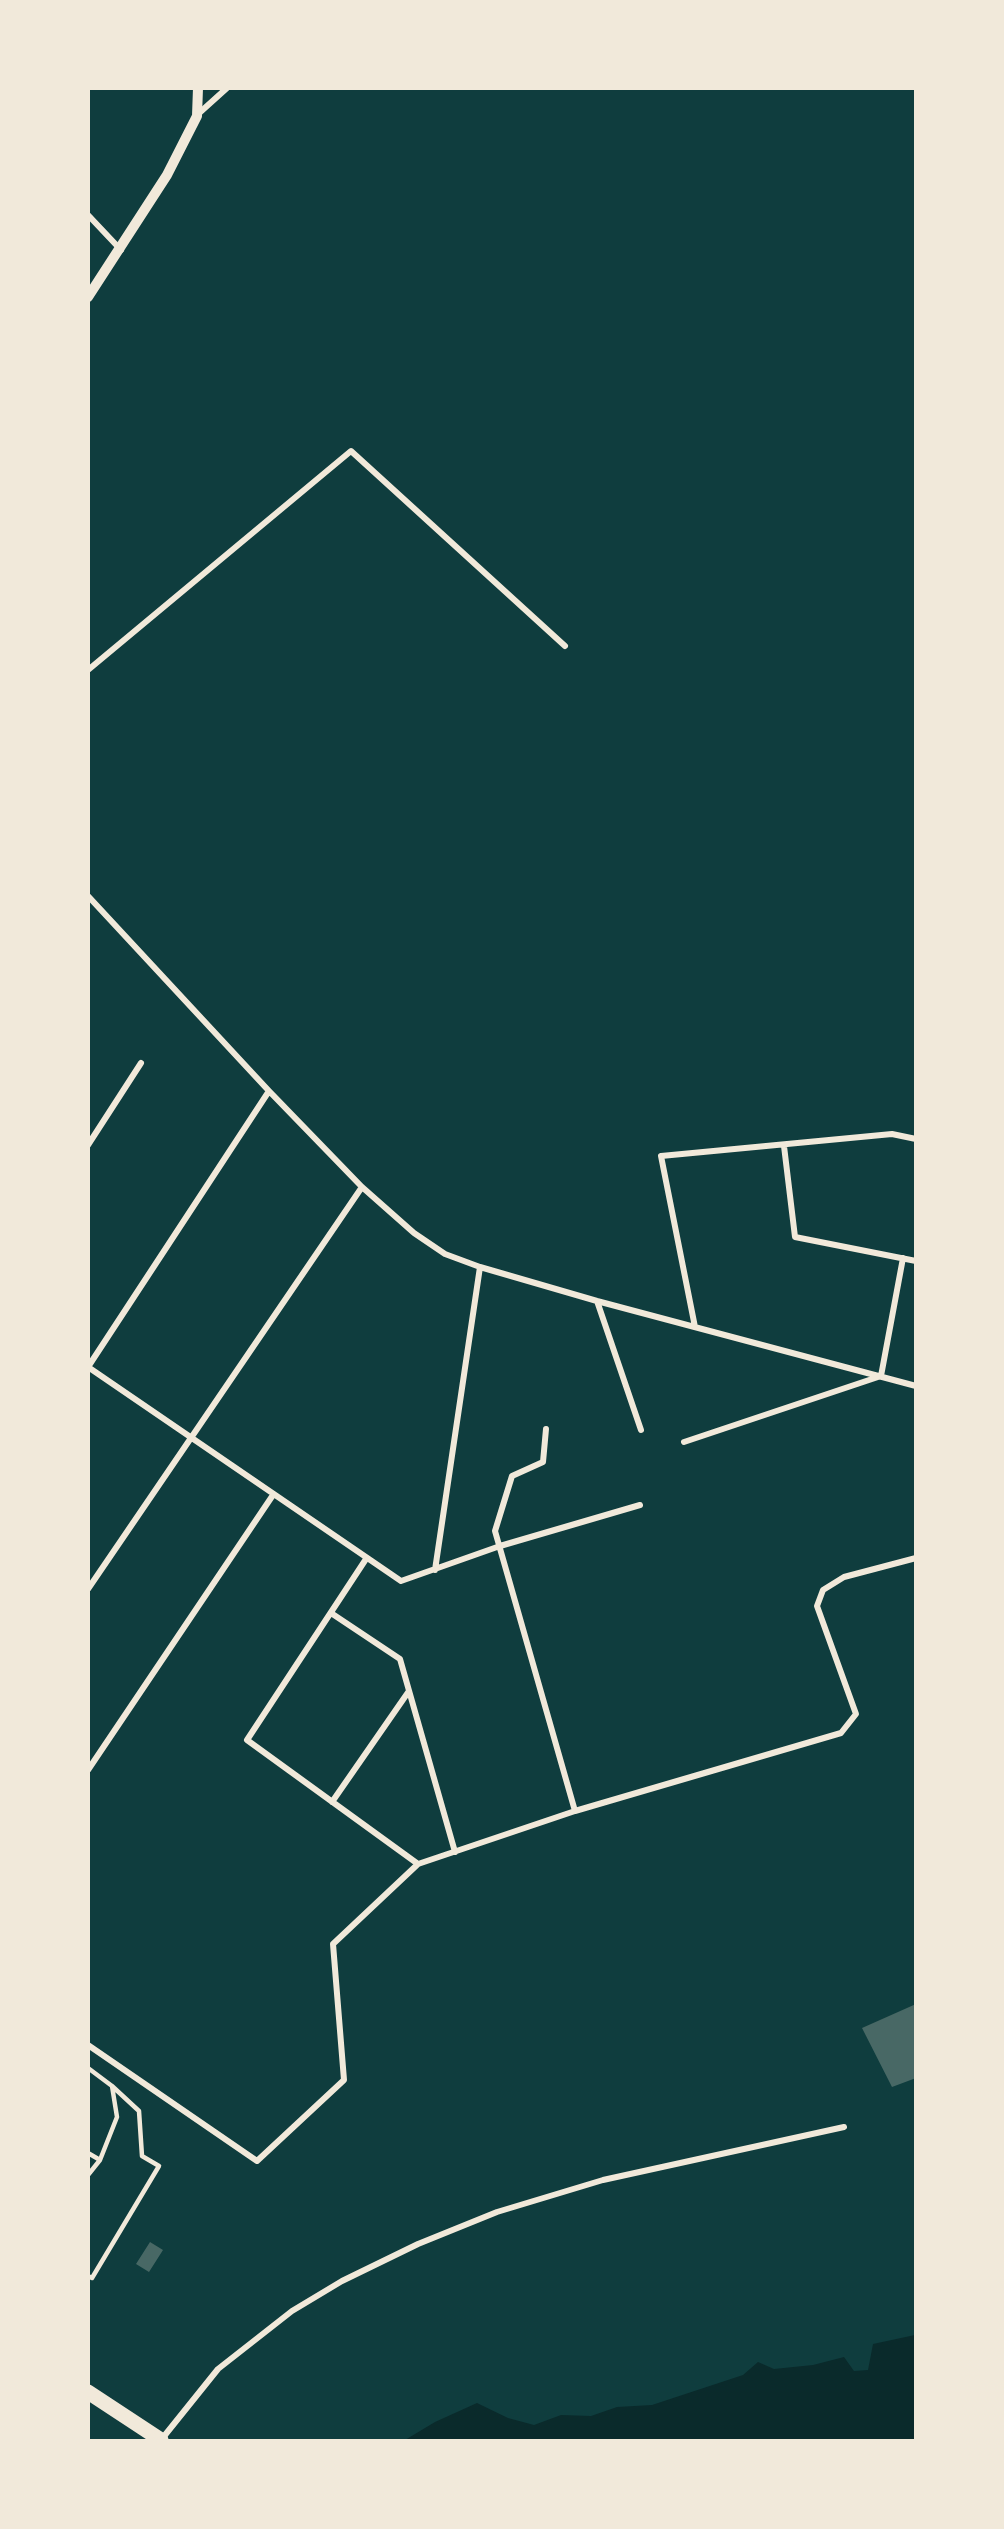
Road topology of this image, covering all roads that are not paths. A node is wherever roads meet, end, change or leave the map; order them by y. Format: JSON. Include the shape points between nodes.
{"nodes":[{"id":1,"x":198,"y":88,"type":"edge"},
{"id":2,"x":228,"y":88,"type":"edge"},
{"id":3,"x":196,"y":116,"type":"junction"},
{"id":4,"x":88,"y":215,"type":"edge"},
{"id":5,"x":121,"y":250,"type":"junction"},
{"id":6,"x":88,"y":297,"type":"edge"},
{"id":7,"x":565,"y":646,"type":"dead end"},
{"id":8,"x":88,"y":670,"type":"edge"},
{"id":9,"x":88,"y":896,"type":"edge"},
{"id":10,"x":141,"y":1063,"type":"dead end"},
{"id":11,"x":269,"y":1091,"type":"junction"},
{"id":12,"x":915,"y":1139,"type":"edge"},
{"id":13,"x":88,"y":1145,"type":"edge"},
{"id":14,"x":784,"y":1146,"type":"junction"},
{"id":15,"x":363,"y":1187,"type":"junction"},
{"id":16,"x":903,"y":1258,"type":"junction"},
{"id":17,"x":915,"y":1261,"type":"edge"},
{"id":18,"x":480,"y":1267,"type":"junction"},
{"id":19,"x":597,"y":1301,"type":"junction"},
{"id":20,"x":695,"y":1327,"type":"junction"},
{"id":21,"x":89,"y":1367,"type":"edge"},
{"id":22,"x":880,"y":1376,"type":"junction"},
{"id":23,"x":915,"y":1386,"type":"edge"},
{"id":24,"x":546,"y":1429,"type":"dead end"},
{"id":25,"x":641,"y":1430,"type":"dead end"},
{"id":26,"x":193,"y":1439,"type":"junction"},
{"id":27,"x":684,"y":1442,"type":"dead end"},
{"id":28,"x":273,"y":1495,"type":"junction"},
{"id":29,"x":640,"y":1505,"type":"dead end"},
{"id":30,"x":500,"y":1546,"type":"junction"},
{"id":31,"x":915,"y":1558,"type":"edge"},
{"id":32,"x":366,"y":1560,"type":"junction"},
{"id":33,"x":435,"y":1570,"type":"junction"},
{"id":34,"x":88,"y":1588,"type":"edge"},
{"id":35,"x":331,"y":1613,"type":"junction"},
{"id":36,"x":409,"y":1691,"type":"junction"},
{"id":37,"x":88,"y":1770,"type":"edge"},
{"id":38,"x":332,"y":1802,"type":"junction"},
{"id":39,"x":575,"y":1811,"type":"junction"},
{"id":40,"x":455,"y":1851,"type":"junction"},
{"id":41,"x":418,"y":1864,"type":"junction"},
{"id":42,"x":88,"y":2045,"type":"edge"},
{"id":43,"x":88,"y":2068,"type":"edge"},
{"id":44,"x":112,"y":2086,"type":"junction"},
{"id":45,"x":844,"y":2127,"type":"dead end"},
{"id":46,"x":88,"y":2153,"type":"edge"},
{"id":47,"x":100,"y":2160,"type":"junction"},
{"id":48,"x":88,"y":2175,"type":"edge"},
{"id":49,"x":88,"y":2276,"type":"edge"},
{"id":50,"x":88,"y":2392,"type":"edge"},
{"id":51,"x":161,"y":2440,"type":"edge"}],
"edges":[{"from":1,"to":3,"type":"street"},
{"from":2,"to":3,"type":"street"},
{"from":3,"to":5,"type":"street","via":[[167,176]]},
{"from":4,"to":5,"type":"street"},
{"from":5,"to":6,"type":"street"},
{"from":7,"to":8,"type":"street","via":[[351,451]]},
{"from":9,"to":11,"type":"street"},
{"from":10,"to":13,"type":"street"},
{"from":11,"to":15,"type":"street"},
{"from":11,"to":21,"type":"street"},
{"from":12,"to":14,"type":"street","via":[[892,1134]]},
{"from":14,"to":16,"type":"street","via":[[795,1237]]},
{"from":14,"to":20,"type":"street","via":[[661,1156]]},
{"from":15,"to":18,"type":"street","via":[[414,1233],[445,1254]]},
{"from":15,"to":26,"type":"street"},
{"from":16,"to":17,"type":"street"},
{"from":16,"to":22,"type":"street"},
{"from":18,"to":19,"type":"street"},
{"from":18,"to":33,"type":"street"},
{"from":19,"to":20,"type":"street"},
{"from":19,"to":25,"type":"street"},
{"from":20,"to":22,"type":"street"},
{"from":21,"to":26,"type":"street"},
{"from":22,"to":23,"type":"street"},
{"from":22,"to":27,"type":"street"},
{"from":24,"to":30,"type":"street","via":[[543,1462],[512,1476],[495,1531]]},
{"from":26,"to":28,"type":"street"},
{"from":26,"to":34,"type":"street"},
{"from":28,"to":32,"type":"street"},
{"from":28,"to":37,"type":"street"},
{"from":29,"to":30,"type":"street"},
{"from":30,"to":33,"type":"street"},
{"from":30,"to":39,"type":"street"},
{"from":31,"to":39,"type":"street","via":[[844,1577],[823,1590],[817,1606],[856,1714],[841,1733]]},
{"from":32,"to":33,"type":"street","via":[[401,1581]]},
{"from":32,"to":35,"type":"street"},
{"from":35,"to":36,"type":"street","via":[[400,1659]]},
{"from":35,"to":38,"type":"street","via":[[247,1740]]},
{"from":36,"to":38,"type":"street"},
{"from":36,"to":40,"type":"street"},
{"from":38,"to":41,"type":"street"},
{"from":39,"to":40,"type":"street"},
{"from":40,"to":41,"type":"street"},
{"from":41,"to":42,"type":"street","via":[[333,1944],[344,2080],[257,2161]]},
{"from":43,"to":44,"type":"lane"},
{"from":44,"to":47,"type":"lane","via":[[117,2117]]},
{"from":44,"to":49,"type":"lane","via":[[139,2110],[142,2156],[159,2166],[92,2278]]},
{"from":45,"to":51,"type":"street","via":[[603,2180],[497,2212],[418,2244],[342,2281],[292,2311],[218,2369]]},
{"from":46,"to":47,"type":"lane"},
{"from":47,"to":48,"type":"lane"},
{"from":50,"to":51,"type":"main road"}]}
